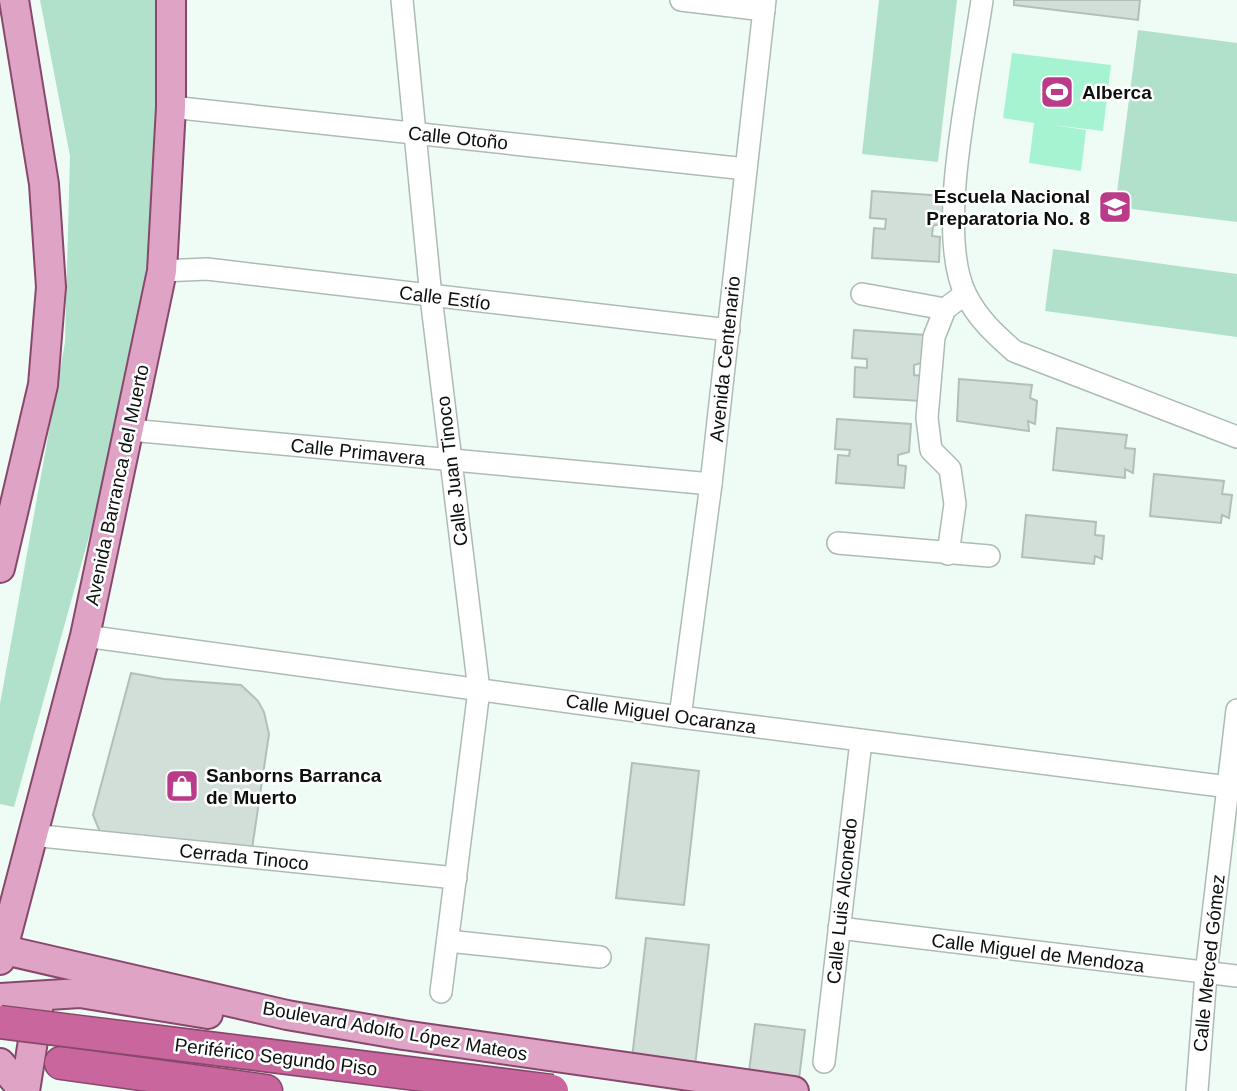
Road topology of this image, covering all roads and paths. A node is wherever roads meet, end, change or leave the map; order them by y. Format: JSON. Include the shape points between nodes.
{"nodes":[{"id":1,"x":14,"y":0,"type":"edge"},
{"id":2,"x":171,"y":0,"type":"edge"},
{"id":3,"x":402,"y":0,"type":"edge"},
{"id":4,"x":681,"y":0,"type":"edge"},
{"id":5,"x":982,"y":0,"type":"edge"},
{"id":6,"x":765,"y":5,"type":"edge"},
{"id":7,"x":171,"y":107,"type":"junction"},
{"id":8,"x":413,"y":133,"type":"junction"},
{"id":9,"x":746,"y":169,"type":"junction"},
{"id":10,"x":162,"y":271,"type":"junction"},
{"id":11,"x":862,"y":294,"type":"dead end"},
{"id":12,"x":965,"y":294,"type":"junction"},
{"id":13,"x":431,"y":297,"type":"junction"},
{"id":14,"x":945,"y":309,"type":"junction"},
{"id":15,"x":729,"y":330,"type":"junction"},
{"id":16,"x":130,"y":430,"type":"junction"},
{"id":17,"x":1237,"y":437,"type":"edge"},
{"id":18,"x":450,"y":461,"type":"junction"},
{"id":19,"x":711,"y":484,"type":"junction"},
{"id":20,"x":838,"y":543,"type":"dead end"},
{"id":21,"x":948,"y":554,"type":"junction"},
{"id":22,"x":989,"y":556,"type":"dead end"},
{"id":23,"x":1,"y":561,"type":"edge"},
{"id":24,"x":85,"y":636,"type":"junction"},
{"id":25,"x":479,"y":690,"type":"junction"},
{"id":26,"x":1237,"y":710,"type":"edge"},
{"id":27,"x":680,"y":717,"type":"junction"},
{"id":28,"x":861,"y":741,"type":"junction"},
{"id":29,"x":1232,"y":787,"type":"edge"},
{"id":30,"x":31,"y":835,"type":"junction"},
{"id":31,"x":456,"y":878,"type":"junction"},
{"id":32,"x":839,"y":928,"type":"junction"},
{"id":33,"x":448,"y":941,"type":"junction"},
{"id":34,"x":1,"y":952,"type":"edge"},
{"id":35,"x":600,"y":957,"type":"dead end"},
{"id":36,"x":1206,"y":974,"type":"junction"},
{"id":37,"x":1237,"y":976,"type":"edge"},
{"id":38,"x":441,"y":992,"type":"dead end"},
{"id":39,"x":40,"y":994,"type":"junction"},
{"id":40,"x":0,"y":999,"type":"edge"},
{"id":41,"x":287,"y":1014,"type":"junction"},
{"id":42,"x":0,"y":1022,"type":"edge"},
{"id":43,"x":824,"y":1062,"type":"dead end"},
{"id":44,"x":0,"y":1063,"type":"edge"},
{"id":45,"x":61,"y":1063,"type":"dead end"},
{"id":46,"x":25,"y":1091,"type":"edge"},
{"id":47,"x":266,"y":1091,"type":"edge"},
{"id":48,"x":552,"y":1091,"type":"edge"},
{"id":49,"x":791,"y":1091,"type":"edge"},
{"id":50,"x":1197,"y":1091,"type":"edge"}],
"edges":[{"from":1,"to":23,"type":"main road","via":[[44,184],[51,288],[43,385]]},
{"from":2,"to":7,"type":"main road","name":"Avenida Barranca del Muerto"},
{"from":3,"to":8,"type":"street","name":"Calle Juan Tinoco"},
{"from":4,"to":6,"type":"street"},
{"from":5,"to":12,"type":"street","via":[[952,205],[954,256]]},
{"from":6,"to":9,"type":"street","name":"Avenida Centenario"},
{"from":7,"to":8,"type":"street","name":"Calle Otoño"},
{"from":7,"to":10,"type":"main road","name":"Avenida Barranca del Muerto"},
{"from":8,"to":9,"type":"street","name":"Calle Otoño"},
{"from":8,"to":13,"type":"street","name":"Calle Juan Tinoco"},
{"from":9,"to":15,"type":"street","name":"Avenida Centenario"},
{"from":10,"to":13,"type":"street","name":"Calle Estío","via":[[207,269]]},
{"from":10,"to":16,"type":"main road","name":"Avenida Barranca del Muerto"},
{"from":11,"to":14,"type":"street"},
{"from":12,"to":14,"type":"street"},
{"from":12,"to":17,"type":"street","via":[[985,326],[1014,351]]},
{"from":13,"to":15,"type":"street","name":"Calle Estío"},
{"from":13,"to":18,"type":"street","name":"Calle Juan Tinoco"},
{"from":14,"to":21,"type":"street","via":[[934,337],[927,418],[931,450],[950,469],[955,504]]},
{"from":15,"to":19,"type":"street","name":"Avenida Centenario"},
{"from":16,"to":18,"type":"street","name":"Calle Primavera"},
{"from":16,"to":24,"type":"main road","name":"Avenida Barranca del Muerto"},
{"from":18,"to":19,"type":"street","name":"Calle Primavera"},
{"from":18,"to":25,"type":"street","name":"Calle Juan Tinoco"},
{"from":19,"to":27,"type":"street","name":"Avenida Centenario"},
{"from":20,"to":21,"type":"street"},
{"from":21,"to":22,"type":"street"},
{"from":24,"to":25,"type":"street","name":"Calle Miguel Ocaranza"},
{"from":24,"to":30,"type":"main road","name":"Avenida Barranca del Muerto"},
{"from":25,"to":27,"type":"street","name":"Calle Miguel Ocaranza"},
{"from":25,"to":31,"type":"street","name":"Calle Juan Tinoco"},
{"from":26,"to":29,"type":"street","name":"Calle Merced Gómez"},
{"from":27,"to":28,"type":"street","name":"Calle Miguel Ocaranza"},
{"from":28,"to":29,"type":"street","name":"Calle Miguel Ocaranza"},
{"from":28,"to":32,"type":"street","name":"Calle Luis Alconedo"},
{"from":29,"to":36,"type":"street","name":"Calle Merced Gómez"},
{"from":30,"to":31,"type":"street","name":"Cerrada Tinoco"},
{"from":30,"to":34,"type":"main road","name":"Avenida Barranca del Muerto"},
{"from":31,"to":33,"type":"street","name":"Calle Juan Tinoco"},
{"from":32,"to":36,"type":"street","name":"Calle Miguel de Mendoza"},
{"from":32,"to":43,"type":"street","name":"Calle Luis Alconedo"},
{"from":33,"to":35,"type":"street"},
{"from":33,"to":38,"type":"street","name":"Calle Juan Tinoco"},
{"from":34,"to":41,"type":"main road","name":"Boulevard Adolfo López Mateos"},
{"from":36,"to":37,"type":"street","name":"Calle Miguel de Mendoza"},
{"from":36,"to":50,"type":"street","name":"Calle Merced Gómez"},
{"from":39,"to":40,"type":"main road"},
{"from":39,"to":41,"type":"main road","via":[[80,993],[222,1016]]},
{"from":39,"to":46,"type":"main road"},
{"from":41,"to":49,"type":"main road","name":"Boulevard Adolfo López Mateos"},
{"from":42,"to":48,"type":"highway","name":"Periférico Segundo Piso","bridge":true},
{"from":44,"to":46,"type":"main road"},
{"from":45,"to":47,"type":"highway"}]}
